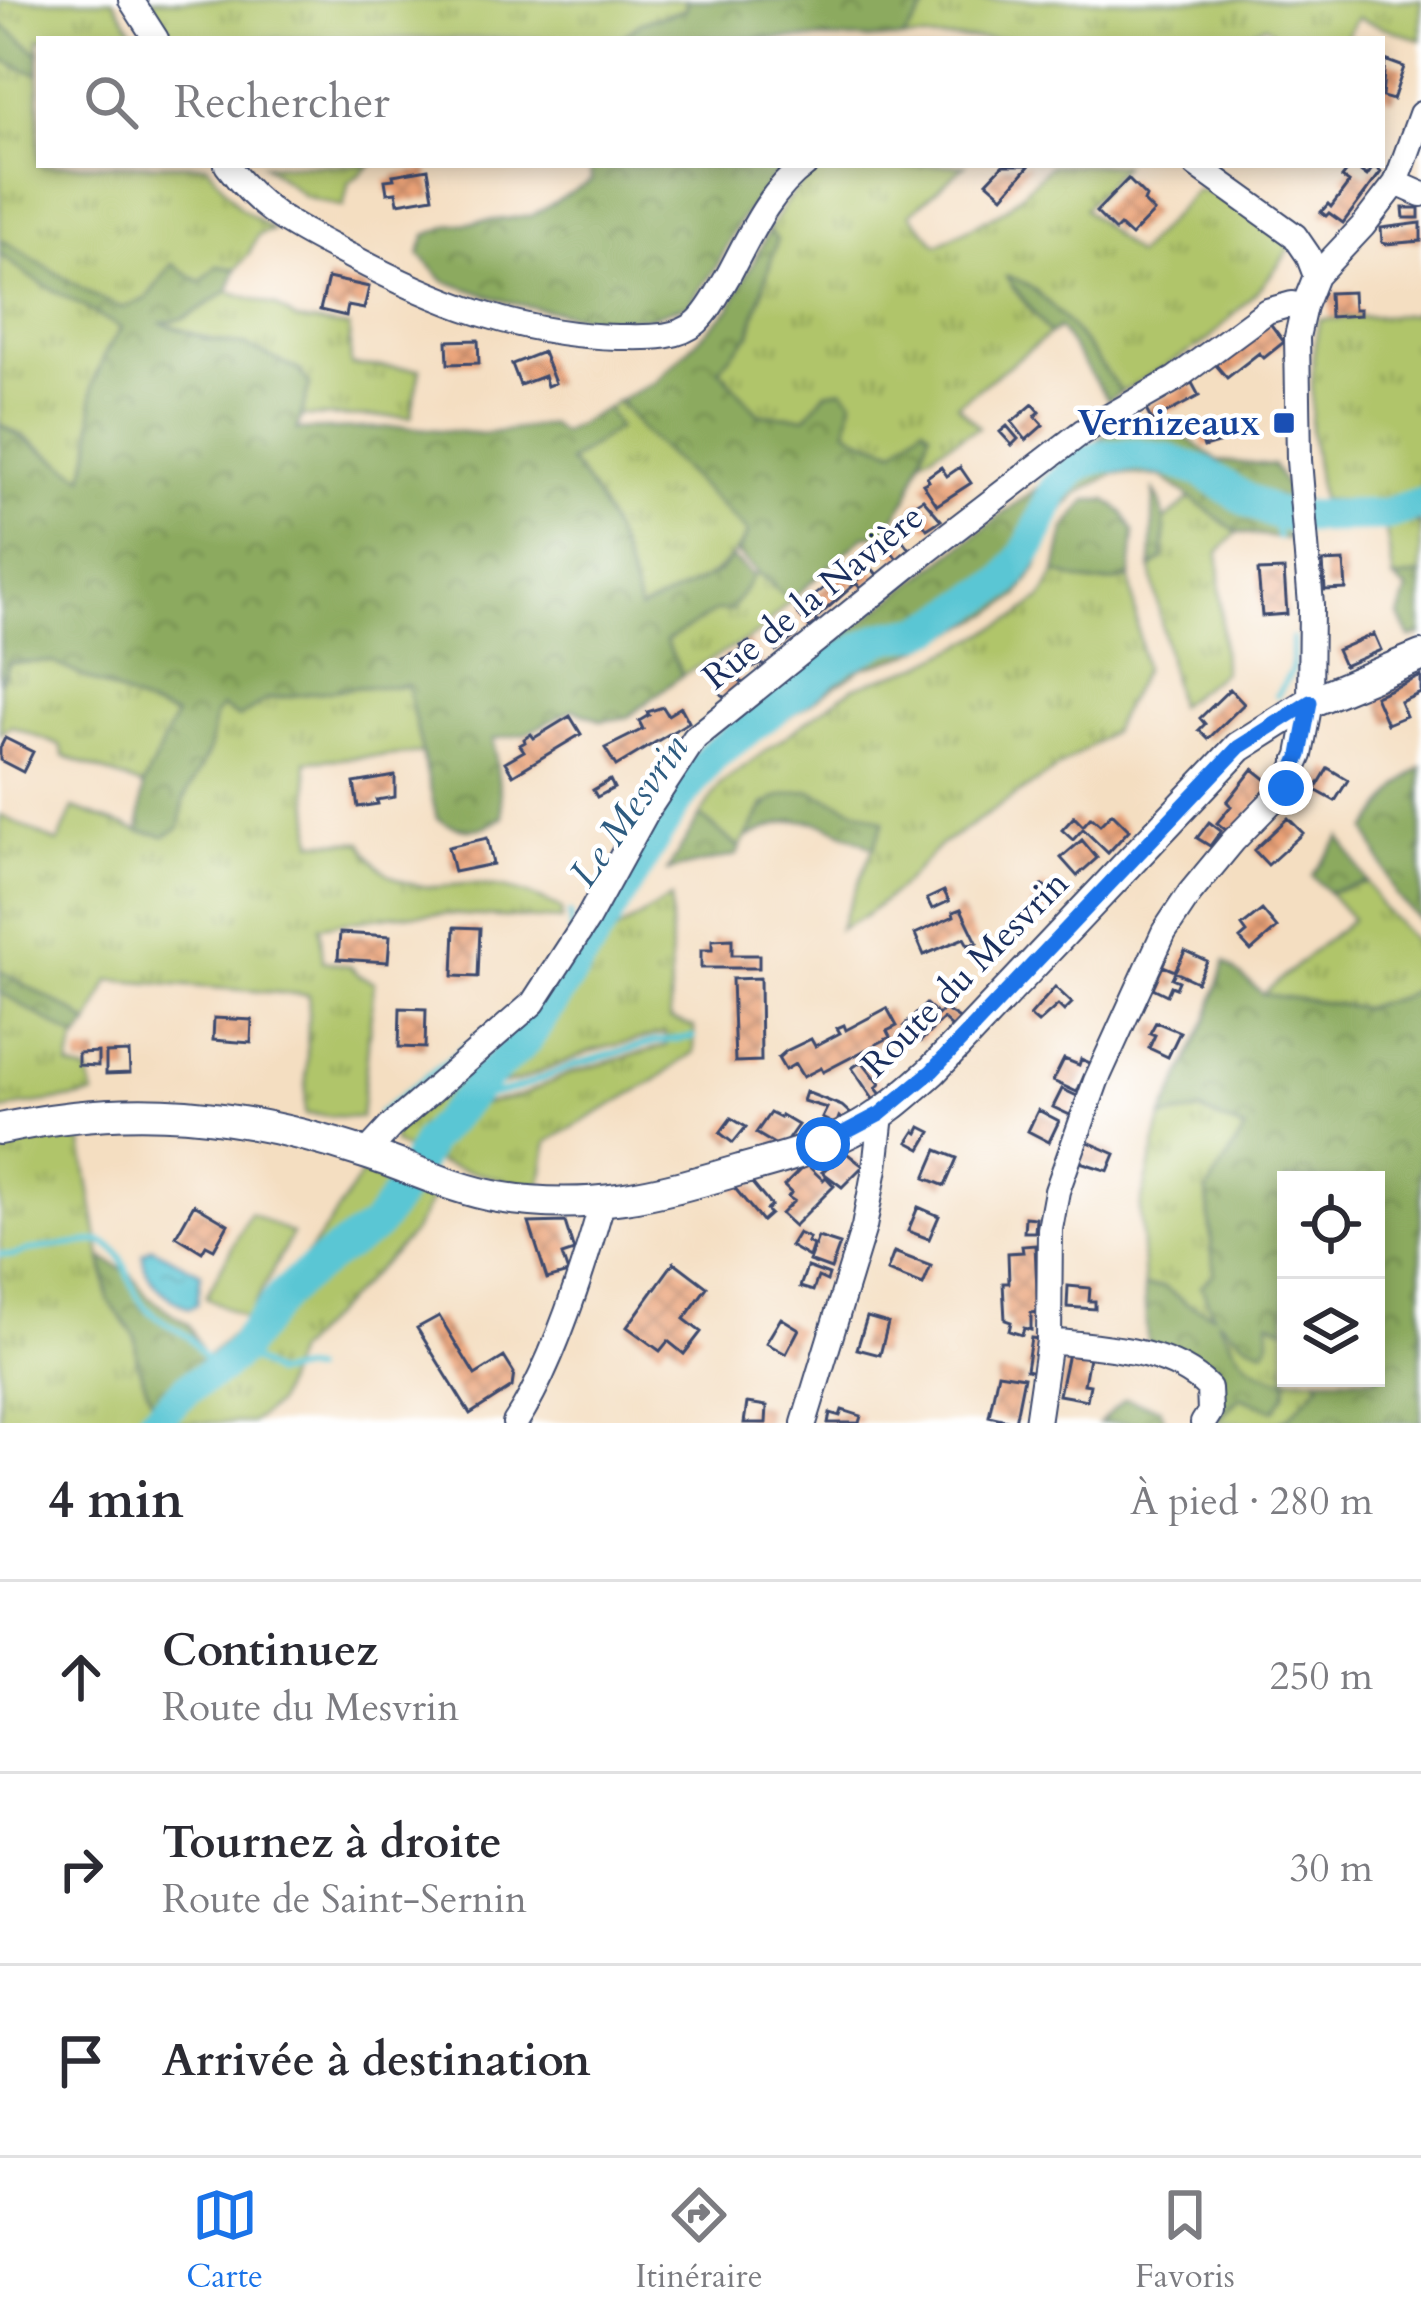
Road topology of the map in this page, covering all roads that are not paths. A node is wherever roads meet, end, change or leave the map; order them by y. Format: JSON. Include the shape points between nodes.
{"nodes":[{"id":1,"x":130,"y":0,"type":"edge"},
{"id":2,"x":154,"y":36,"type":"edge"},
{"id":3,"x":1421,"y":114,"type":"edge"},
{"id":4,"x":229,"y":168,"type":"edge"},
{"id":5,"x":801,"y":168,"type":"edge"},
{"id":6,"x":1200,"y":168,"type":"edge"},
{"id":7,"x":1396,"y":183,"type":"junction"},
{"id":8,"x":1421,"y":194,"type":"edge"},
{"id":9,"x":1294,"y":236,"type":"junction"},
{"id":10,"x":1352,"y":238,"type":"junction"},
{"id":11,"x":1316,"y":276,"type":"junction"},
{"id":12,"x":1304,"y":306,"type":"junction"},
{"id":13,"x":1421,"y":656,"type":"edge"},
{"id":14,"x":1310,"y":702,"type":"junction"},
{"id":15,"x":880,"y":1114,"type":"junction"},
{"id":16,"x":0,"y":1129,"type":"edge"},
{"id":17,"x":378,"y":1157,"type":"junction"},
{"id":18,"x":602,"y":1203,"type":"junction"},
{"id":19,"x":1049,"y":1341,"type":"junction"},
{"id":20,"x":515,"y":1423,"type":"edge"},
{"id":21,"x":804,"y":1423,"type":"edge"},
{"id":22,"x":1037,"y":1423,"type":"edge"},
{"id":23,"x":1203,"y":1423,"type":"edge"}],
"edges":[{"from":1,"to":2,"type":"street"},
{"from":3,"to":7,"type":"street"},
{"from":4,"to":5,"type":"street","via":[[278,218],[464,310],[587,336],[659,338],[695,324],[765,208]]},
{"from":6,"to":9,"type":"street"},
{"from":7,"to":8,"type":"street"},
{"from":7,"to":10,"type":"street"},
{"from":9,"to":10,"type":"street"},
{"from":9,"to":11,"type":"street"},
{"from":10,"to":11,"type":"street"},
{"from":11,"to":12,"type":"street"},
{"from":12,"to":14,"type":"street","via":[[1298,337]]},
{"from":12,"to":17,"type":"street","name":"Rue de la Navière","via":[[1267,310],[1175,379],[1082,432],[695,738],[533,1004],[390,1127]]},
{"from":13,"to":14,"type":"main road","name":"Route du Mesvrin"},
{"from":14,"to":15,"type":"main road","name":"Route du Mesvrin","via":[[1239,747],[932,1071]]},
{"from":14,"to":19,"type":"street","via":[[1286,788],[1190,893],[1096,1081],[1050,1229]]},
{"from":15,"to":18,"type":"main road","name":"Route du Mesvrin","via":[[785,1158]]},
{"from":15,"to":21,"type":"street","via":[[865,1226]]},
{"from":16,"to":17,"type":"main road","name":"Route du Mesvrin","via":[[98,1113],[180,1113]]},
{"from":17,"to":18,"type":"main road","name":"Route du Mesvrin","via":[[494,1196]]},
{"from":18,"to":20,"type":"street","via":[[547,1361]]},
{"from":19,"to":22,"type":"street"},
{"from":19,"to":23,"type":"street","via":[[1155,1357],[1195,1374],[1209,1388]]}]}
